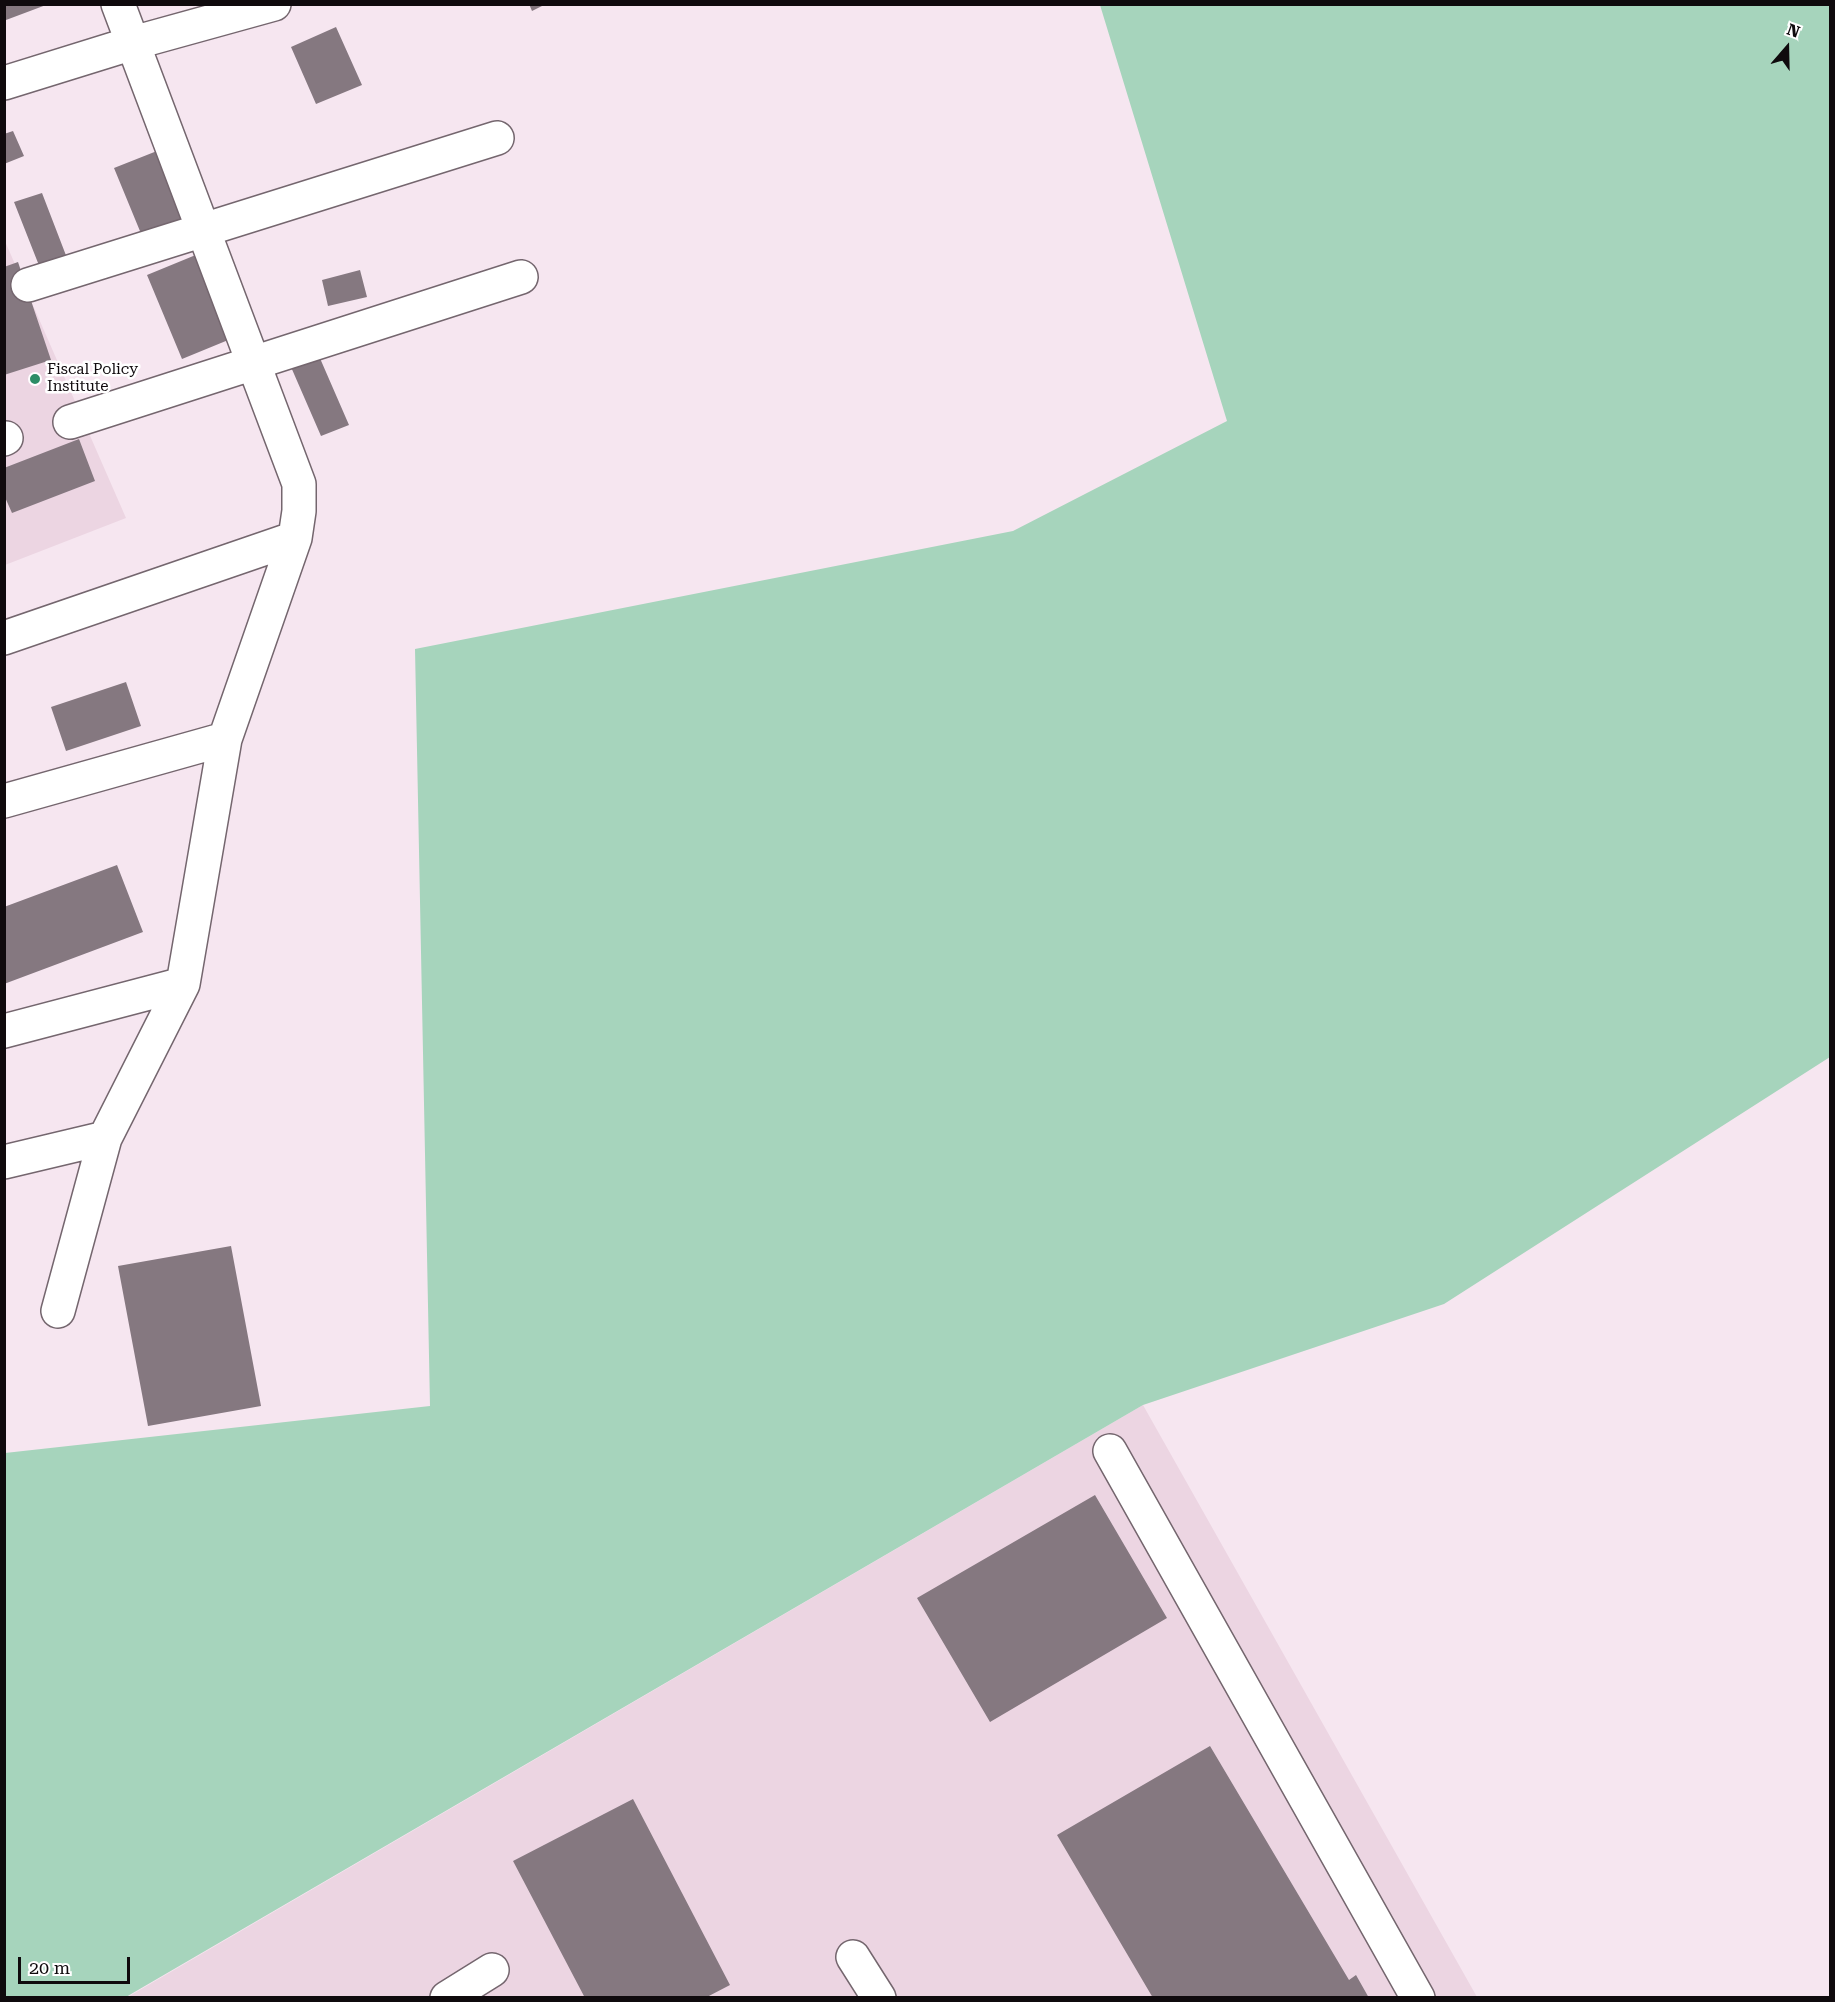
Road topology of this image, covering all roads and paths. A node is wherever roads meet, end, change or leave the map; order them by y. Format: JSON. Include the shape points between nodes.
{"nodes":[{"id":1,"x":118,"y":4,"type":"edge"},
{"id":2,"x":274,"y":4,"type":"edge"},
{"id":3,"x":133,"y":43,"type":"junction"},
{"id":4,"x":4,"y":83,"type":"edge"},
{"id":5,"x":496,"y":138,"type":"dead end"},
{"id":6,"x":203,"y":230,"type":"junction"},
{"id":7,"x":521,"y":277,"type":"dead end"},
{"id":8,"x":28,"y":285,"type":"dead end"},
{"id":9,"x":254,"y":363,"type":"junction"},
{"id":10,"x":70,"y":422,"type":"dead end"},
{"id":11,"x":295,"y":538,"type":"junction"},
{"id":12,"x":4,"y":638,"type":"edge"},
{"id":13,"x":225,"y":739,"type":"junction"},
{"id":14,"x":4,"y":801,"type":"edge"},
{"id":15,"x":183,"y":984,"type":"junction"},
{"id":16,"x":4,"y":1032,"type":"edge"},
{"id":17,"x":105,"y":1138,"type":"junction"},
{"id":18,"x":4,"y":1162,"type":"edge"},
{"id":19,"x":58,"y":1311,"type":"dead end"},
{"id":20,"x":1110,"y":1451,"type":"dead end"},
{"id":21,"x":853,"y":1957,"type":"dead end"},
{"id":22,"x":492,"y":1970,"type":"dead end"},
{"id":23,"x":447,"y":1998,"type":"edge"},
{"id":24,"x":879,"y":1998,"type":"edge"},
{"id":25,"x":1418,"y":1998,"type":"edge"}],
"edges":[{"from":1,"to":3,"type":"street"},
{"from":2,"to":3,"type":"street"},
{"from":3,"to":4,"type":"street"},
{"from":3,"to":6,"type":"street"},
{"from":5,"to":6,"type":"street"},
{"from":6,"to":8,"type":"street"},
{"from":6,"to":9,"type":"street"},
{"from":7,"to":9,"type":"street"},
{"from":9,"to":10,"type":"street"},
{"from":9,"to":11,"type":"street","via":[[299,484]]},
{"from":11,"to":12,"type":"street"},
{"from":11,"to":13,"type":"street"},
{"from":13,"to":14,"type":"street"},
{"from":13,"to":15,"type":"street"},
{"from":15,"to":16,"type":"street"},
{"from":15,"to":17,"type":"street"},
{"from":17,"to":18,"type":"street"},
{"from":17,"to":19,"type":"street"},
{"from":20,"to":25,"type":"street"},
{"from":21,"to":24,"type":"street"},
{"from":22,"to":23,"type":"street"}]}
